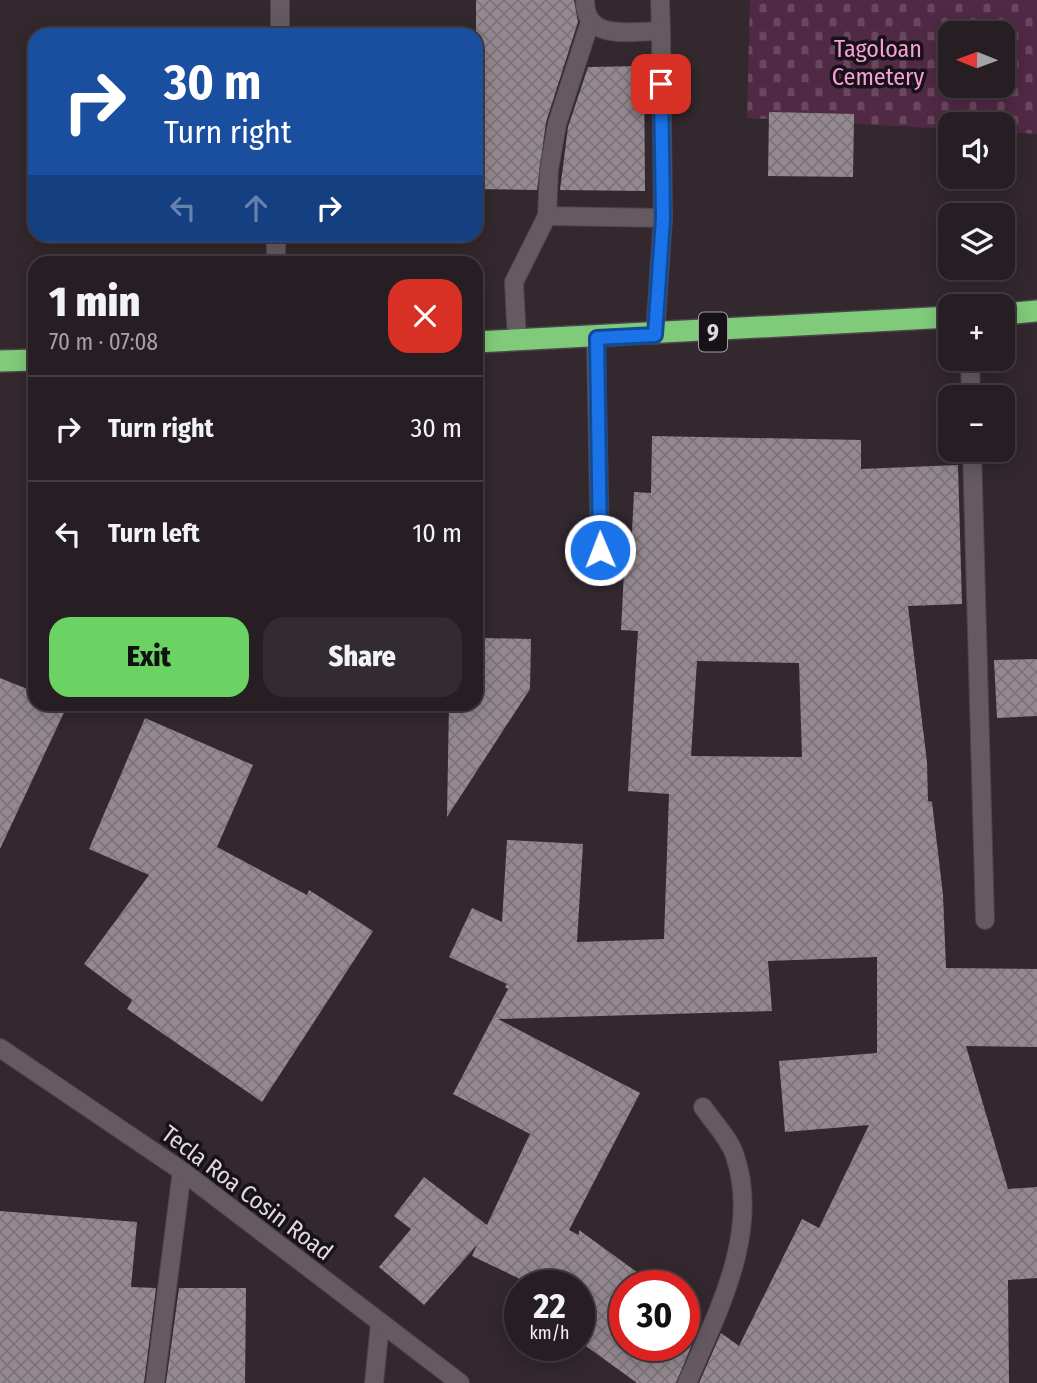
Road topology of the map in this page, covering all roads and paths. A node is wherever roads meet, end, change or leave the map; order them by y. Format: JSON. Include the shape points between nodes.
{"nodes":[{"id":1,"x":280,"y":0,"type":"edge"},
{"id":2,"x":585,"y":0,"type":"edge"},
{"id":3,"x":660,"y":0,"type":"edge"},
{"id":4,"x":590,"y":22,"type":"junction"},
{"id":5,"x":280,"y":28,"type":"edge"},
{"id":6,"x":660,"y":31,"type":"junction"},
{"id":7,"x":547,"y":215,"type":"junction"},
{"id":8,"x":663,"y":218,"type":"junction"},
{"id":9,"x":1037,"y":311,"type":"edge"},
{"id":10,"x":1015,"y":313,"type":"edge"},
{"id":11,"x":938,"y":318,"type":"edge"},
{"id":12,"x":655,"y":335,"type":"junction"},
{"id":13,"x":597,"y":338,"type":"junction"},
{"id":14,"x":517,"y":341,"type":"junction"},
{"id":15,"x":483,"y":342,"type":"edge"},
{"id":16,"x":28,"y":360,"type":"edge"},
{"id":17,"x":0,"y":361,"type":"edge"},
{"id":18,"x":972,"y":462,"type":"edge"},
{"id":19,"x":600,"y":550,"type":"dead end"},
{"id":20,"x":985,"y":920,"type":"dead end"},
{"id":21,"x":0,"y":1048,"type":"edge"},
{"id":22,"x":703,"y":1107,"type":"dead end"},
{"id":23,"x":182,"y":1171,"type":"junction"},
{"id":24,"x":380,"y":1324,"type":"junction"},
{"id":25,"x":155,"y":1383,"type":"edge"},
{"id":26,"x":374,"y":1383,"type":"edge"},
{"id":27,"x":460,"y":1383,"type":"edge"},
{"id":28,"x":687,"y":1383,"type":"edge"}],
"edges":[{"from":1,"to":5,"type":"street"},
{"from":2,"to":4,"type":"street"},
{"from":3,"to":6,"type":"street"},
{"from":4,"to":6,"type":"street","via":[[611,31]]},
{"from":4,"to":7,"type":"street","via":[[557,124]]},
{"from":6,"to":8,"type":"street"},
{"from":7,"to":8,"type":"street"},
{"from":7,"to":14,"type":"street","via":[[514,282]]},
{"from":8,"to":12,"type":"street"},
{"from":9,"to":10,"type":"highway"},
{"from":11,"to":12,"type":"highway","number":"9"},
{"from":12,"to":13,"type":"highway","number":"9"},
{"from":13,"to":14,"type":"highway","number":"9"},
{"from":13,"to":19,"type":"street"},
{"from":14,"to":15,"type":"highway","number":"9"},
{"from":16,"to":17,"type":"highway"},
{"from":18,"to":20,"type":"street"},
{"from":21,"to":23,"type":"street","name":"Tecla Roa Cosin Road"},
{"from":22,"to":28,"type":"street","via":[[735,1155],[744,1209],[727,1289]]},
{"from":23,"to":24,"type":"street","name":"Tecla Roa Cosin Road"},
{"from":23,"to":25,"type":"street"},
{"from":24,"to":26,"type":"street"},
{"from":24,"to":27,"type":"street","name":"Tecla Roa Cosin Road"}]}
